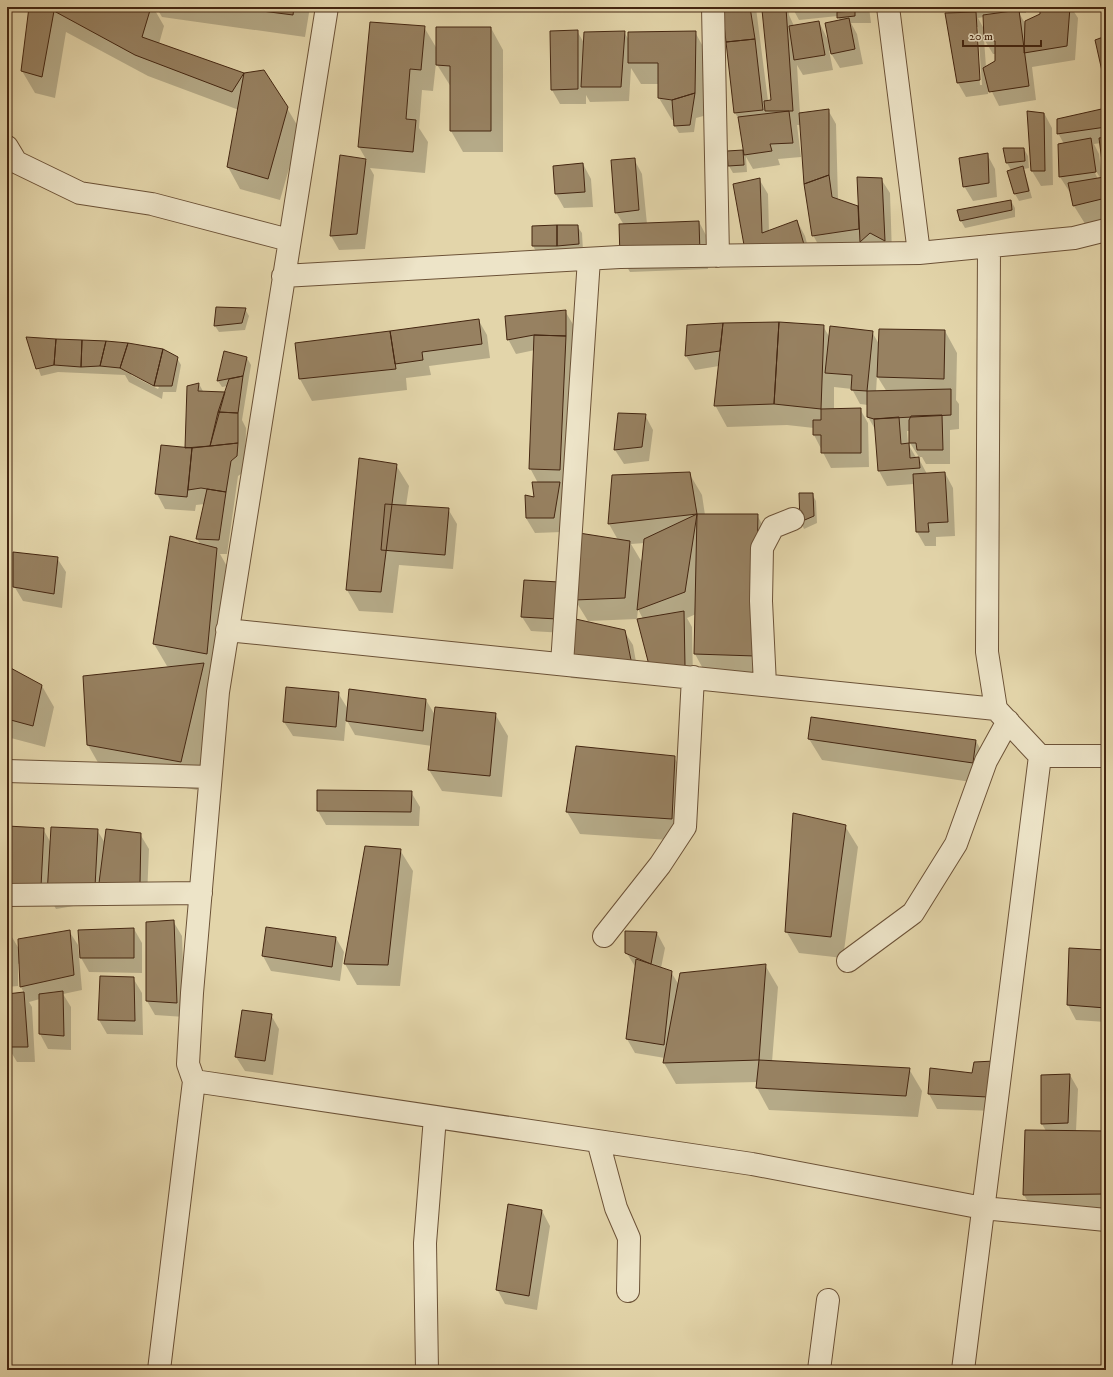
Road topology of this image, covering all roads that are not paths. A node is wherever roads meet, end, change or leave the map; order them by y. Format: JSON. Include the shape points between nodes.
{"nodes":[{"id":1,"x":327,"y":7,"type":"edge"},
{"id":2,"x":713,"y":7,"type":"edge"},
{"id":3,"x":888,"y":7,"type":"edge"},
{"id":4,"x":7,"y":147,"type":"edge"},
{"id":5,"x":1106,"y":230,"type":"edge"},
{"id":6,"x":289,"y":240,"type":"junction"},
{"id":7,"x":989,"y":246,"type":"junction"},
{"id":8,"x":919,"y":253,"type":"junction"},
{"id":9,"x":718,"y":256,"type":"junction"},
{"id":10,"x":589,"y":259,"type":"junction"},
{"id":11,"x":283,"y":276,"type":"junction"},
{"id":12,"x":793,"y":519,"type":"dead end"},
{"id":13,"x":227,"y":630,"type":"junction"},
{"id":14,"x":562,"y":664,"type":"junction"},
{"id":15,"x":693,"y":677,"type":"junction"},
{"id":16,"x":765,"y":685,"type":"junction"},
{"id":17,"x":1002,"y":715,"type":"junction"},
{"id":18,"x":1040,"y":756,"type":"junction"},
{"id":19,"x":1106,"y":756,"type":"edge"},
{"id":20,"x":7,"y":770,"type":"edge"},
{"id":21,"x":210,"y":777,"type":"junction"},
{"id":22,"x":201,"y":893,"type":"junction"},
{"id":23,"x":7,"y":895,"type":"edge"},
{"id":24,"x":604,"y":936,"type":"dead end"},
{"id":25,"x":848,"y":961,"type":"dead end"},
{"id":26,"x":194,"y":1081,"type":"junction"},
{"id":27,"x":435,"y":1117,"type":"junction"},
{"id":28,"x":598,"y":1141,"type":"junction"},
{"id":29,"x":983,"y":1208,"type":"junction"},
{"id":30,"x":1106,"y":1220,"type":"edge"},
{"id":31,"x":628,"y":1291,"type":"dead end"},
{"id":32,"x":828,"y":1300,"type":"dead end"},
{"id":33,"x":159,"y":1370,"type":"edge"},
{"id":34,"x":428,"y":1370,"type":"edge"},
{"id":35,"x":819,"y":1370,"type":"edge"},
{"id":36,"x":963,"y":1370,"type":"edge"}],
"edges":[{"from":1,"to":6,"type":"street"},
{"from":2,"to":9,"type":"street"},
{"from":3,"to":8,"type":"street"},
{"from":4,"to":6,"type":"street","via":[[16,162],[80,193],[152,204]]},
{"from":5,"to":7,"type":"street","via":[[1074,238]]},
{"from":6,"to":11,"type":"street"},
{"from":7,"to":8,"type":"street"},
{"from":7,"to":17,"type":"street","via":[[987,652]]},
{"from":8,"to":9,"type":"street"},
{"from":9,"to":10,"type":"street"},
{"from":10,"to":11,"type":"street"},
{"from":10,"to":14,"type":"street"},
{"from":11,"to":13,"type":"street"},
{"from":12,"to":16,"type":"street","via":[[773,527],[762,548],[761,601]]},
{"from":13,"to":14,"type":"street"},
{"from":13,"to":21,"type":"street"},
{"from":14,"to":15,"type":"street"},
{"from":15,"to":16,"type":"street"},
{"from":15,"to":24,"type":"street","via":[[685,827],[660,865]]},
{"from":16,"to":17,"type":"street"},
{"from":17,"to":18,"type":"street"},
{"from":17,"to":25,"type":"street","via":[[956,844],[913,913]]},
{"from":18,"to":19,"type":"street"},
{"from":18,"to":29,"type":"street"},
{"from":20,"to":21,"type":"street"},
{"from":21,"to":22,"type":"street"},
{"from":22,"to":23,"type":"street"},
{"from":22,"to":26,"type":"street","via":[[188,1064]]},
{"from":26,"to":27,"type":"street"},
{"from":26,"to":33,"type":"street"},
{"from":27,"to":28,"type":"street"},
{"from":27,"to":34,"type":"street","via":[[425,1243]]},
{"from":28,"to":29,"type":"street","via":[[752,1164]]},
{"from":28,"to":31,"type":"street","via":[[616,1208],[629,1238]]},
{"from":29,"to":30,"type":"street"},
{"from":29,"to":36,"type":"street"},
{"from":32,"to":35,"type":"street"}]}
